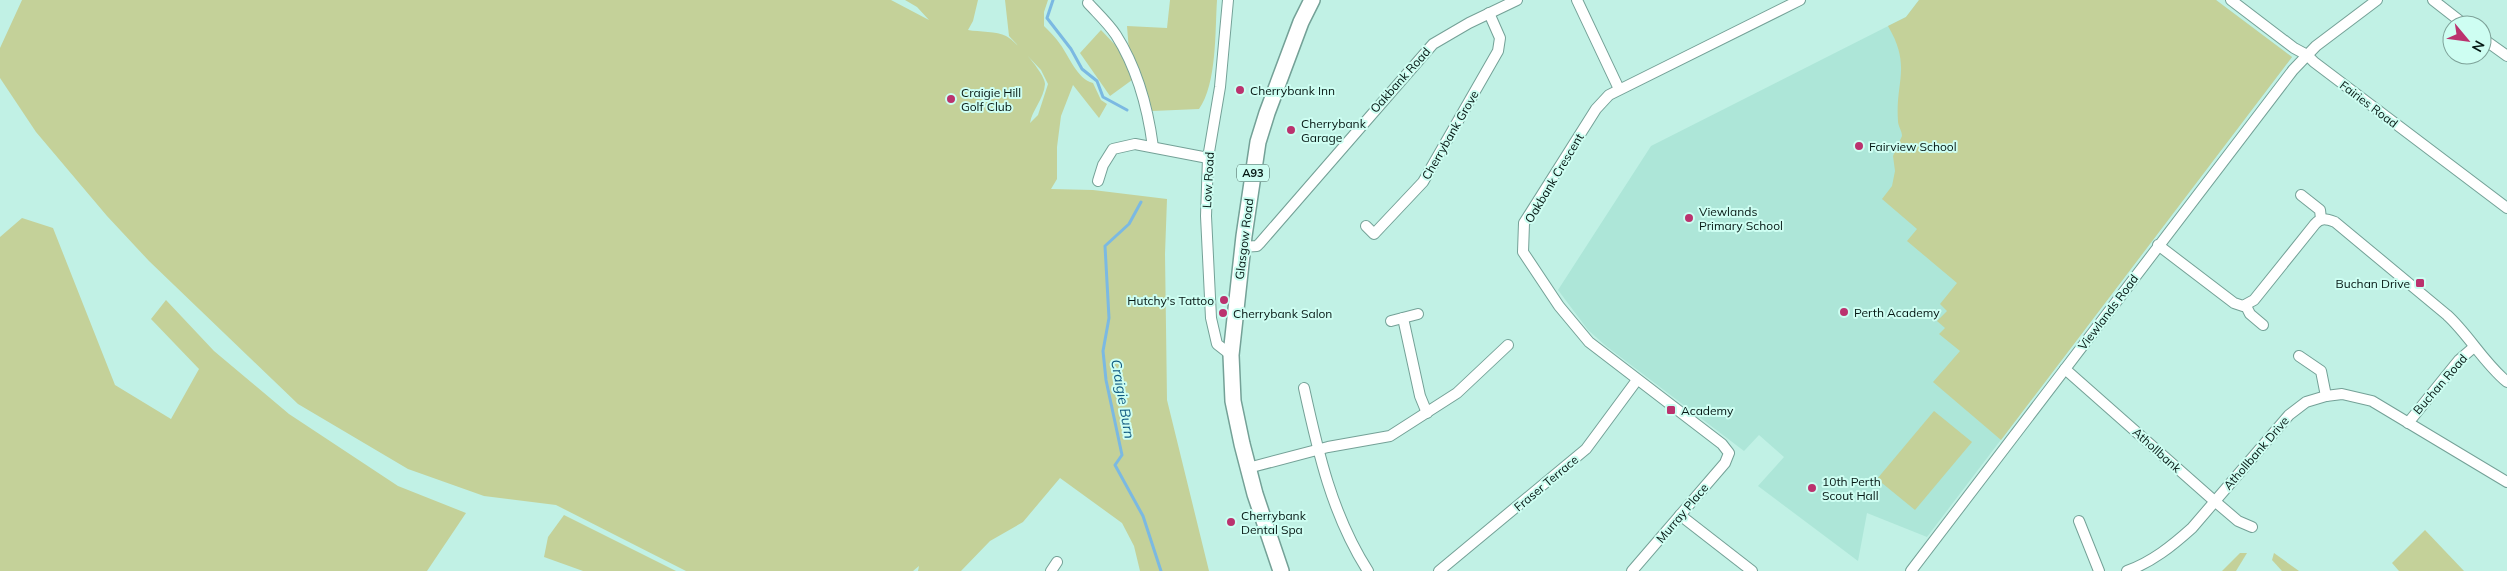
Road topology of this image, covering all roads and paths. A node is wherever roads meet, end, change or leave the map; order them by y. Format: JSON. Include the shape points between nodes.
{"nodes":[{"id":1,"x":1228,"y":0,"type":"edge"},
{"id":2,"x":1312,"y":0,"type":"edge"},
{"id":3,"x":1517,"y":0,"type":"edge"},
{"id":4,"x":1577,"y":0,"type":"edge"},
{"id":5,"x":1800,"y":0,"type":"edge"},
{"id":6,"x":2231,"y":0,"type":"edge"},
{"id":7,"x":2377,"y":0,"type":"edge"},
{"id":8,"x":2433,"y":0,"type":"edge"},
{"id":9,"x":1088,"y":3,"type":"dead end"},
{"id":10,"x":1489,"y":13,"type":"junction"},
{"id":11,"x":2452,"y":15,"type":"edge"},
{"id":12,"x":2492,"y":45,"type":"edge"},
{"id":13,"x":2308,"y":55,"type":"junction"},
{"id":14,"x":2507,"y":56,"type":"edge"},
{"id":15,"x":1619,"y":89,"type":"junction"},
{"id":16,"x":1152,"y":147,"type":"junction"},
{"id":17,"x":1208,"y":158,"type":"junction"},
{"id":18,"x":1098,"y":181,"type":"dead end"},
{"id":19,"x":2301,"y":195,"type":"dead end"},
{"id":20,"x":2507,"y":208,"type":"edge"},
{"id":21,"x":2321,"y":219,"type":"junction"},
{"id":22,"x":1366,"y":226,"type":"dead end"},
{"id":23,"x":2158,"y":245,"type":"junction"},
{"id":24,"x":1242,"y":248,"type":"junction"},
{"id":25,"x":2246,"y":306,"type":"junction"},
{"id":26,"x":1418,"y":314,"type":"dead end"},
{"id":27,"x":1403,"y":318,"type":"junction"},
{"id":28,"x":1391,"y":320,"type":"dead end"},
{"id":29,"x":2263,"y":325,"type":"dead end"},
{"id":30,"x":1508,"y":345,"type":"dead end"},
{"id":31,"x":2474,"y":347,"type":"junction"},
{"id":32,"x":1231,"y":354,"type":"junction"},
{"id":33,"x":2299,"y":356,"type":"dead end"},
{"id":34,"x":2065,"y":369,"type":"junction"},
{"id":35,"x":1637,"y":380,"type":"junction"},
{"id":36,"x":2507,"y":382,"type":"edge"},
{"id":37,"x":1304,"y":388,"type":"dead end"},
{"id":38,"x":2326,"y":396,"type":"junction"},
{"id":39,"x":1427,"y":413,"type":"junction"},
{"id":40,"x":2408,"y":422,"type":"junction"},
{"id":41,"x":1318,"y":450,"type":"junction"},
{"id":42,"x":1729,"y":453,"type":"joint"},
{"id":43,"x":1248,"y":468,"type":"junction"},
{"id":44,"x":2507,"y":482,"type":"edge"},
{"id":45,"x":2214,"y":501,"type":"junction"},
{"id":46,"x":1680,"y":515,"type":"junction"},
{"id":47,"x":2079,"y":521,"type":"dead end"},
{"id":48,"x":2252,"y":527,"type":"dead end"},
{"id":49,"x":1281,"y":571,"type":"edge"},
{"id":50,"x":1368,"y":571,"type":"edge"},
{"id":51,"x":1439,"y":571,"type":"edge"},
{"id":52,"x":1632,"y":571,"type":"edge"},
{"id":53,"x":1752,"y":571,"type":"edge"},
{"id":54,"x":1911,"y":571,"type":"edge"},
{"id":55,"x":2099,"y":571,"type":"edge"},
{"id":56,"x":2127,"y":571,"type":"edge"}],
"edges":[{"from":1,"to":17,"type":"street","name":"Low Road","via":[[1220,88]]},
{"from":2,"to":24,"type":"main road","name":"Glasgow Road","number":"A93","via":[[1261,131]]},
{"from":3,"to":10,"type":"street","name":"Oakbank Road"},
{"from":4,"to":15,"type":"street"},
{"from":5,"to":15,"type":"street","name":"Oakbank Crescent"},
{"from":6,"to":13,"type":"street","name":"Fairies Road"},
{"from":7,"to":13,"type":"street","name":"Viewlands Road"},
{"from":8,"to":11,"type":"street"},
{"from":9,"to":16,"type":"street","via":[[1115,34],[1130,62],[1149,121]]},
{"from":10,"to":22,"type":"street","name":"Cherrybank Grove","via":[[1500,38],[1498,51],[1423,182],[1374,234]]},
{"from":10,"to":24,"type":"street","name":"Oakbank Road","via":[[1433,44],[1260,243]]},
{"from":12,"to":14,"type":"street"},
{"from":13,"to":20,"type":"street","name":"Fairies Road"},
{"from":13,"to":23,"type":"street","name":"Viewlands Road"},
{"from":15,"to":35,"type":"street","name":"Oakbank Crescent","via":[[1596,110],[1524,223],[1523,252],[1576,329]]},
{"from":16,"to":17,"type":"street"},
{"from":16,"to":18,"type":"street","via":[[1135,144],[1113,149],[1103,164]]},
{"from":17,"to":32,"type":"street","name":"Low Road","via":[[1206,216],[1211,318],[1217,344]]},
{"from":19,"to":21,"type":"street","via":[[2320,210]]},
{"from":21,"to":25,"type":"street"},
{"from":21,"to":31,"type":"street","via":[[2335,222],[2442,309],[2458,324]]},
{"from":23,"to":25,"type":"street","via":[[2234,303]]},
{"from":23,"to":34,"type":"street","name":"Viewlands Road"},
{"from":24,"to":32,"type":"main road","name":"Glasgow Road","number":"A93"},
{"from":25,"to":29,"type":"street"},
{"from":26,"to":27,"type":"street"},
{"from":27,"to":28,"type":"street"},
{"from":27,"to":39,"type":"street","via":[[1420,396]]},
{"from":30,"to":39,"type":"street","via":[[1457,393]]},
{"from":31,"to":36,"type":"street"},
{"from":31,"to":40,"type":"street","name":"Buchan Road"},
{"from":32,"to":43,"type":"main road","name":"Glasgow Road","number":"A93","via":[[1233,401]]},
{"from":33,"to":38,"type":"street","via":[[2321,371]]},
{"from":34,"to":45,"type":"street","name":"Athollbank"},
{"from":34,"to":54,"type":"street","name":"Viewlands Road"},
{"from":35,"to":42,"type":"street","name":"Oakbank Crescent","via":[[1722,444]]},
{"from":35,"to":51,"type":"street","name":"Fraser Terrace","via":[[1586,450]]},
{"from":37,"to":41,"type":"street"},
{"from":38,"to":40,"type":"street","name":"Athollbank Drive","via":[[2342,394],[2362,398]]},
{"from":38,"to":45,"type":"street","name":"Athollbank Drive","via":[[2306,402],[2289,415]]},
{"from":39,"to":41,"type":"street","via":[[1390,436]]},
{"from":40,"to":44,"type":"street","name":"Athollbank Drive"},
{"from":41,"to":43,"type":"street"},
{"from":41,"to":50,"type":"street","via":[[1336,508]]},
{"from":42,"to":46,"type":"street","name":"Murray Place","via":[[1725,463]]},
{"from":43,"to":49,"type":"main road","name":"Glasgow Road","number":"A93"},
{"from":45,"to":48,"type":"street","name":"Athollbank","via":[[2238,521]]},
{"from":45,"to":56,"type":"street","name":"Athollbank Drive","via":[[2177,541],[2146,563]]},
{"from":46,"to":52,"type":"street","name":"Murray Place"},
{"from":46,"to":53,"type":"street"},
{"from":47,"to":55,"type":"street"}]}
